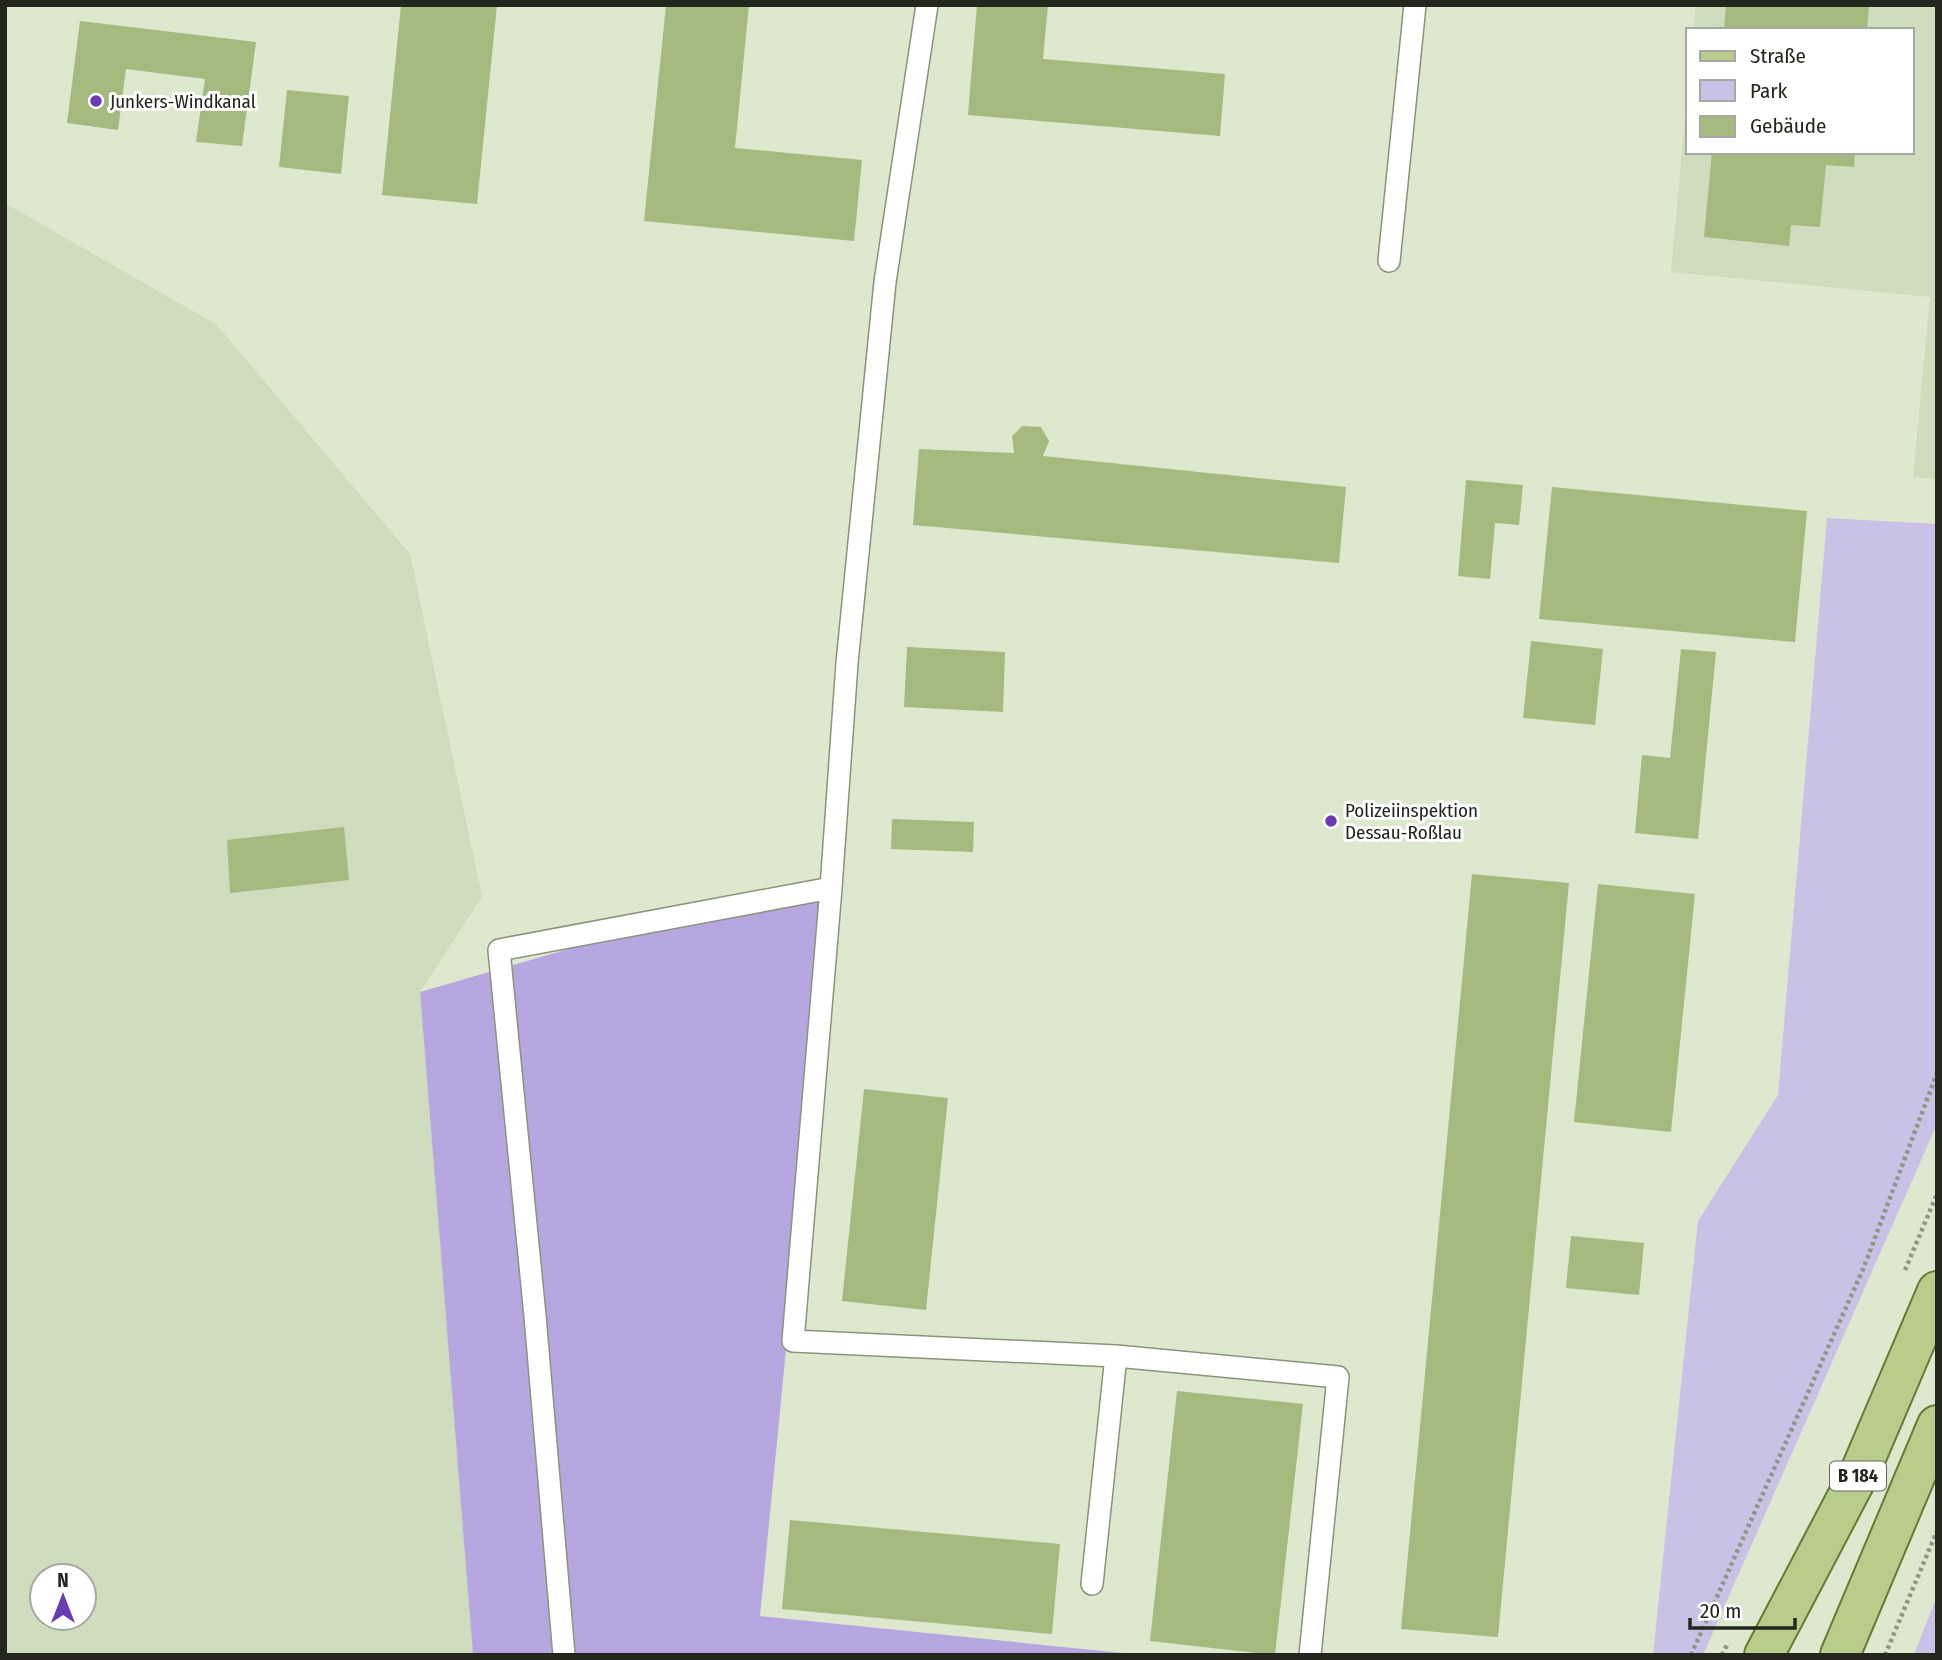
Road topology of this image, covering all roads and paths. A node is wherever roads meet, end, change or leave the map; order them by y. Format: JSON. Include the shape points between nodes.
{"nodes":[{"id":1,"x":927,"y":5,"type":"edge"},
{"id":2,"x":1415,"y":5,"type":"edge"},
{"id":3,"x":1388,"y":261,"type":"dead end"},
{"id":4,"x":831,"y":888,"type":"junction"},
{"id":5,"x":1937,"y":1073,"type":"edge"},
{"id":6,"x":1937,"y":1194,"type":"edge"},
{"id":7,"x":1901,"y":1280,"type":"dead end"},
{"id":8,"x":1937,"y":1291,"type":"edge"},
{"id":9,"x":1116,"y":1356,"type":"junction"},
{"id":10,"x":1937,"y":1424,"type":"edge"},
{"id":11,"x":1937,"y":1531,"type":"edge"},
{"id":12,"x":1092,"y":1584,"type":"dead end"},
{"id":13,"x":1746,"y":1649,"type":"edge"},
{"id":14,"x":564,"y":1655,"type":"edge"},
{"id":15,"x":1310,"y":1655,"type":"edge"},
{"id":16,"x":1691,"y":1655,"type":"edge"},
{"id":17,"x":1722,"y":1655,"type":"edge"},
{"id":18,"x":1840,"y":1655,"type":"edge"},
{"id":19,"x":1885,"y":1655,"type":"edge"}],
"edges":[{"from":1,"to":4,"type":"lane","via":[[885,282],[847,663]]},
{"from":2,"to":3,"type":"lane"},
{"from":4,"to":9,"type":"lane","via":[[793,1341]]},
{"from":4,"to":14,"type":"lane","via":[[499,950]]},
{"from":5,"to":16,"type":"path","via":[[1864,1267]]},
{"from":6,"to":7,"type":"path"},
{"from":8,"to":13,"type":"main road","number":"B 184","via":[[1859,1474]]},
{"from":9,"to":12,"type":"lane"},
{"from":9,"to":15,"type":"lane","via":[[1338,1377]]},
{"from":10,"to":18,"type":"main road","number":"B 184"},
{"from":11,"to":19,"type":"path"},
{"from":13,"to":17,"type":"path"}]}
